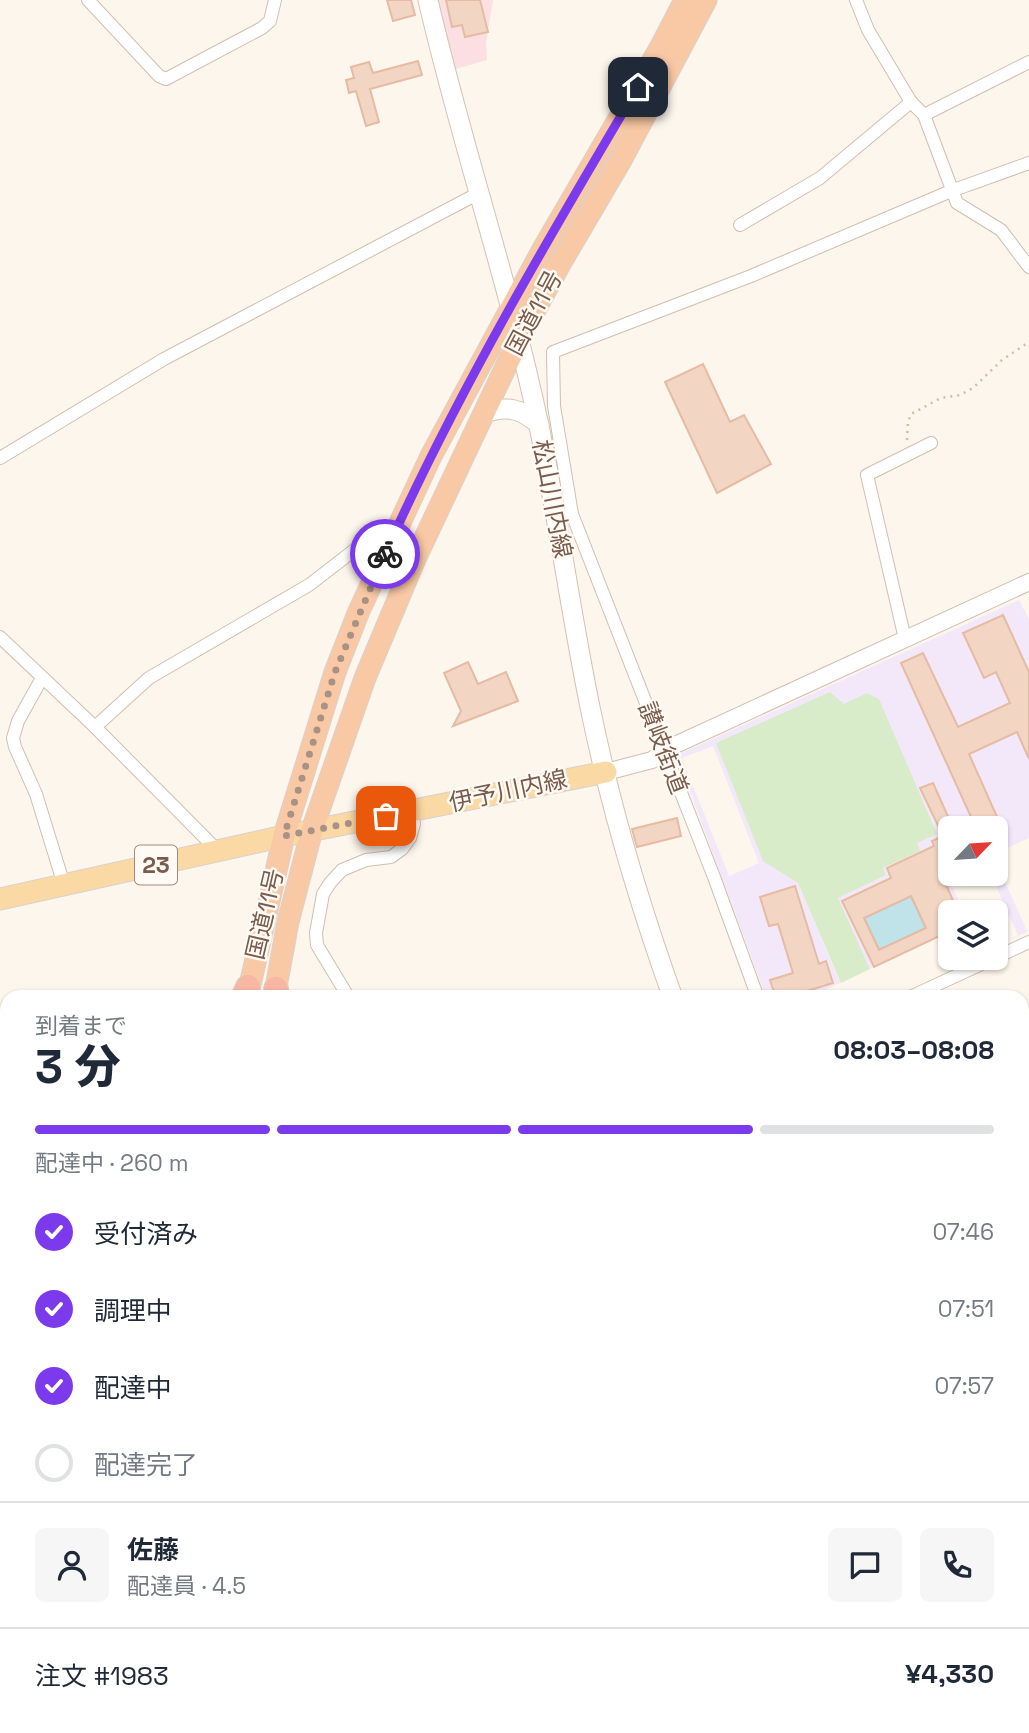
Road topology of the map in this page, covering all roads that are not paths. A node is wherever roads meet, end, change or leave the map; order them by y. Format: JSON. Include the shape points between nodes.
{"nodes":[{"id":1,"x":88,"y":0,"type":"edge"},
{"id":2,"x":275,"y":0,"type":"edge"},
{"id":3,"x":428,"y":0,"type":"edge"},
{"id":4,"x":685,"y":0,"type":"edge"},
{"id":5,"x":706,"y":0,"type":"edge"},
{"id":6,"x":856,"y":0,"type":"edge"},
{"id":7,"x":1029,"y":62,"type":"edge"},
{"id":8,"x":911,"y":102,"type":"junction"},
{"id":9,"x":924,"y":115,"type":"junction"},
{"id":10,"x":1029,"y":163,"type":"edge"},
{"id":11,"x":951,"y":191,"type":"junction"},
{"id":12,"x":479,"y":193,"type":"junction"},
{"id":13,"x":740,"y":225,"type":"dead end"},
{"id":14,"x":1029,"y":267,"type":"edge"},
{"id":15,"x":512,"y":307,"type":"junction"},
{"id":16,"x":518,"y":341,"type":"junction"},
{"id":17,"x":485,"y":414,"type":"junction"},
{"id":18,"x":539,"y":424,"type":"junction"},
{"id":19,"x":931,"y":443,"type":"dead end"},
{"id":20,"x":0,"y":458,"type":"edge"},
{"id":21,"x":564,"y":516,"type":"junction"},
{"id":22,"x":387,"y":548,"type":"junction"},
{"id":23,"x":1029,"y":582,"type":"edge"},
{"id":24,"x":0,"y":637,"type":"edge"},
{"id":25,"x":905,"y":639,"type":"junction"},
{"id":26,"x":42,"y":678,"type":"junction"},
{"id":27,"x":95,"y":727,"type":"junction"},
{"id":28,"x":665,"y":752,"type":"junction"},
{"id":29,"x":606,"y":772,"type":"junction"},
{"id":30,"x":411,"y":811,"type":"junction"},
{"id":31,"x":312,"y":830,"type":"junction"},
{"id":32,"x":284,"y":836,"type":"junction"},
{"id":33,"x":219,"y":852,"type":"junction"},
{"id":34,"x":64,"y":885,"type":"junction"},
{"id":35,"x":0,"y":899,"type":"edge"},
{"id":36,"x":1029,"y":943,"type":"edge"},
{"id":37,"x":247,"y":990,"type":"edge"},
{"id":38,"x":277,"y":990,"type":"edge"},
{"id":39,"x":344,"y":990,"type":"edge"},
{"id":40,"x":670,"y":990,"type":"edge"},
{"id":41,"x":755,"y":990,"type":"edge"},
{"id":42,"x":926,"y":990,"type":"edge"}],
"edges":[{"from":1,"to":2,"type":"street","via":[[166,79],[262,27],[270,21]]},
{"from":3,"to":12,"type":"main road","name":"松山川内線"},
{"from":4,"to":15,"type":"highway","name":"国道11号"},
{"from":5,"to":16,"type":"highway","name":"国道11号"},
{"from":6,"to":8,"type":"street","via":[[868,30]]},
{"from":7,"to":9,"type":"street"},
{"from":8,"to":9,"type":"street"},
{"from":8,"to":13,"type":"street","via":[[820,178]]},
{"from":9,"to":11,"type":"street"},
{"from":10,"to":11,"type":"street"},
{"from":11,"to":14,"type":"street","via":[[957,203],[1001,230]]},
{"from":11,"to":21,"type":"street","name":"讃岐街道","via":[[751,276],[553,352]]},
{"from":12,"to":15,"type":"main road","name":"松山川内線"},
{"from":12,"to":20,"type":"street","via":[[164,359]]},
{"from":15,"to":16,"type":"main road","name":"松山川内線"},
{"from":15,"to":22,"type":"highway","name":"国道11号"},
{"from":16,"to":17,"type":"highway","name":"国道11号"},
{"from":16,"to":18,"type":"main road","name":"松山川内線"},
{"from":17,"to":18,"type":"main road","via":[[510,409],[524,412]]},
{"from":17,"to":31,"type":"highway","name":"国道11号","via":[[415,559],[365,678]]},
{"from":18,"to":21,"type":"main road","name":"松山川内線"},
{"from":19,"to":25,"type":"street","via":[[867,475]]},
{"from":21,"to":28,"type":"street","name":"讃岐街道"},
{"from":21,"to":29,"type":"main road","name":"松山川内線","via":[[590,708]]},
{"from":22,"to":27,"type":"street","via":[[375,544],[357,548],[309,585],[149,678]]},
{"from":22,"to":32,"type":"highway","name":"国道11号","via":[[335,672]]},
{"from":23,"to":25,"type":"street"},
{"from":24,"to":26,"type":"street"},
{"from":25,"to":28,"type":"street"},
{"from":26,"to":27,"type":"street"},
{"from":26,"to":34,"type":"street","via":[[13,737]]},
{"from":27,"to":33,"type":"street"},
{"from":28,"to":29,"type":"street"},
{"from":28,"to":41,"type":"street","name":"讃岐街道"},
{"from":29,"to":30,"type":"main road","name":"伊予川内線","number":"23"},
{"from":29,"to":40,"type":"main road","name":"松山川内線"},
{"from":30,"to":31,"type":"main road","name":"伊予川内線","number":"23"},
{"from":30,"to":39,"type":"street","via":[[414,824],[402,849],[391,857],[366,860],[342,870],[323,894],[317,946]]},
{"from":31,"to":32,"type":"main road","name":"伊予川内線","number":"23"},
{"from":31,"to":38,"type":"highway","name":"国道11号","via":[[288,922]]},
{"from":32,"to":33,"type":"main road","name":"伊予川内線","number":"23"},
{"from":32,"to":37,"type":"highway","name":"国道11号"},
{"from":33,"to":34,"type":"main road","name":"伊予川内線","number":"23"},
{"from":34,"to":35,"type":"main road","name":"伊予川内線","number":"23"},
{"from":36,"to":42,"type":"street"}]}
